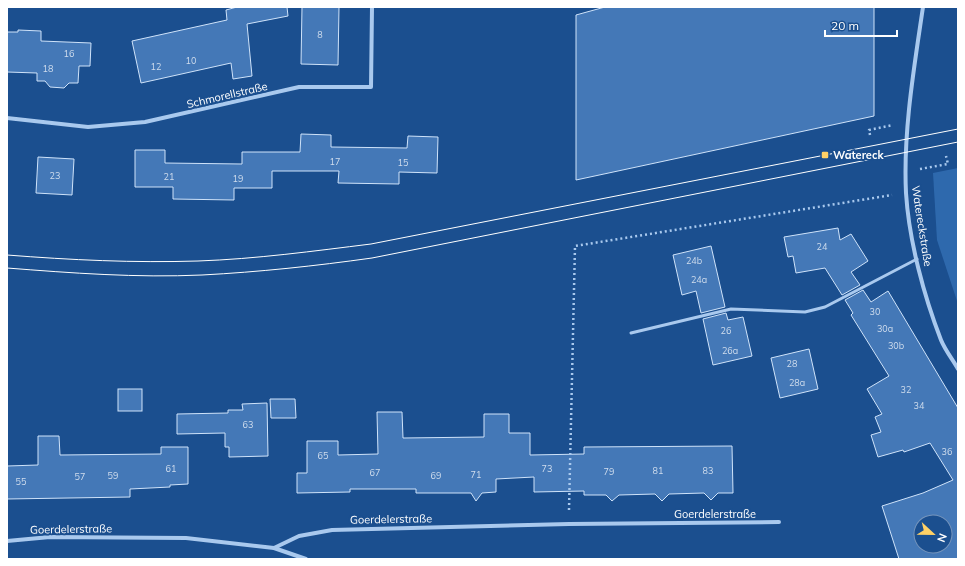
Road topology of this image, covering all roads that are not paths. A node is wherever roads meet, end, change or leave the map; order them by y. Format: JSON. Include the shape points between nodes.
{"nodes":[{"id":1,"x":372,"y":7,"type":"edge"},
{"id":2,"x":924,"y":7,"type":"edge"},
{"id":3,"x":7,"y":118,"type":"edge"},
{"id":4,"x":917,"y":259,"type":"junction"},
{"id":5,"x":631,"y":333,"type":"dead end"},
{"id":6,"x":958,"y":369,"type":"edge"},
{"id":7,"x":779,"y":522,"type":"dead end"},
{"id":8,"x":7,"y":541,"type":"edge"},
{"id":9,"x":274,"y":548,"type":"junction"},
{"id":10,"x":306,"y":559,"type":"edge"}],
"edges":[{"from":1,"to":3,"type":"street","name":"Schmorellstraße","via":[[371,87],[299,87],[145,122],[88,126]]},
{"from":2,"to":4,"type":"street","name":"Watereckstraße","via":[[909,121],[906,172],[906,193]]},
{"from":4,"to":5,"type":"lane","via":[[825,307],[805,312],[731,309]]},
{"from":4,"to":6,"type":"street","name":"Watereckstraße","via":[[942,341]]},
{"from":7,"to":9,"type":"street","name":"Goerdelerstraße","via":[[332,530],[299,536]]},
{"from":8,"to":9,"type":"street","name":"Goerdelerstraße","via":[[50,536],[186,538]]},
{"from":9,"to":10,"type":"street"}]}
